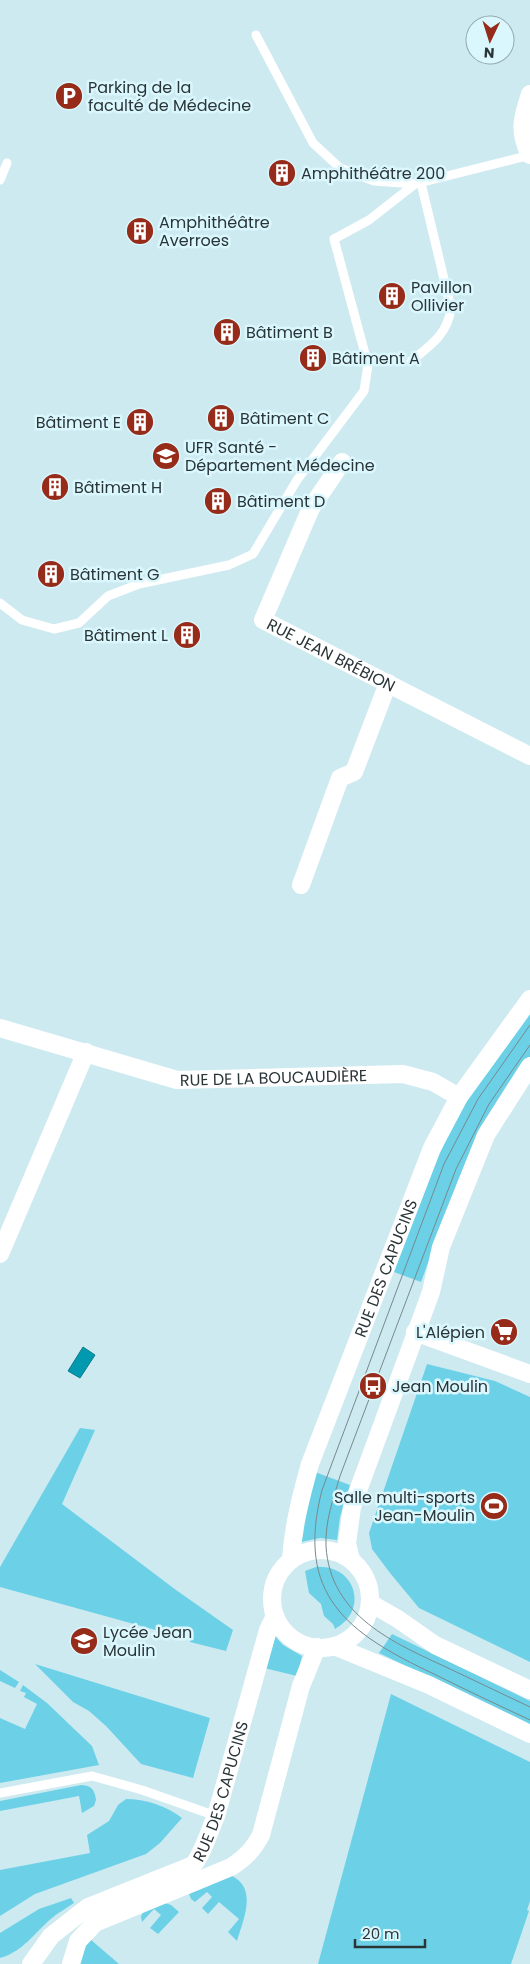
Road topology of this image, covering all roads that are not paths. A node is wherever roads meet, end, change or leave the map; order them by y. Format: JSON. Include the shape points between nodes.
{"nodes":[{"id":1,"x":256,"y":35,"type":"dead end"},
{"id":2,"x":530,"y":94,"type":"edge"},
{"id":3,"x":530,"y":155,"type":"edge"},
{"id":4,"x":7,"y":164,"type":"dead end"},
{"id":5,"x":0,"y":180,"type":"edge"},
{"id":6,"x":418,"y":184,"type":"junction"},
{"id":7,"x":412,"y":361,"type":"dead end"},
{"id":8,"x":342,"y":462,"type":"dead end"},
{"id":9,"x":0,"y":603,"type":"edge"},
{"id":10,"x":388,"y":684,"type":"junction"},
{"id":11,"x":530,"y":756,"type":"edge"},
{"id":12,"x":301,"y":885,"type":"dead end"},
{"id":13,"x":530,"y":999,"type":"edge"},
{"id":14,"x":0,"y":1028,"type":"edge"},
{"id":15,"x":86,"y":1052,"type":"junction"},
{"id":16,"x":530,"y":1066,"type":"edge"},
{"id":17,"x":459,"y":1097,"type":"junction"},
{"id":18,"x":0,"y":1254,"type":"edge"},
{"id":19,"x":415,"y":1332,"type":"junction"},
{"id":20,"x":530,"y":1374,"type":"edge"},
{"id":21,"x":291,"y":1560,"type":"junction"},
{"id":22,"x":350,"y":1560,"type":"junction"},
{"id":23,"x":370,"y":1603,"type":"junction"},
{"id":24,"x":275,"y":1616,"type":"junction"},
{"id":25,"x":325,"y":1647,"type":"junction"},
{"id":26,"x":530,"y":1690,"type":"edge"},
{"id":27,"x":530,"y":1734,"type":"edge"},
{"id":28,"x":0,"y":1793,"type":"edge"},
{"id":29,"x":216,"y":1816,"type":"junction"},
{"id":30,"x":31,"y":1964,"type":"edge"},
{"id":31,"x":71,"y":1964,"type":"edge"}],
"edges":[{"from":1,"to":6,"type":"lane","via":[[313,143],[340,168],[374,181]]},
{"from":2,"to":3,"type":"street","via":[[522,122],[523,141]]},
{"from":3,"to":6,"type":"lane"},
{"from":4,"to":5,"type":"lane"},
{"from":6,"to":7,"type":"lane","via":[[451,308],[439,338]]},
{"from":6,"to":9,"type":"lane","via":[[369,220],[334,239],[368,364],[364,391],[297,480],[253,554],[230,566],[140,584],[108,596],[79,623],[54,630],[22,620]]},
{"from":8,"to":10,"type":"street","name":"RUE JEAN BRÉBION","via":[[311,508],[263,620]]},
{"from":10,"to":11,"type":"street","name":"RUE JEAN BRÉBION"},
{"from":10,"to":12,"type":"street","via":[[354,772],[340,778]]},
{"from":13,"to":17,"type":"street","name":"RUE DES CAPUCINS"},
{"from":14,"to":15,"type":"street","name":"RUE DE LA BOUCAUDIÈRE"},
{"from":15,"to":17,"type":"street","name":"RUE DE LA BOUCAUDIÈRE","via":[[177,1080],[403,1074],[433,1082]]},
{"from":15,"to":18,"type":"street"},
{"from":16,"to":19,"type":"street","via":[[486,1135],[441,1247],[431,1292]]},
{"from":17,"to":21,"type":"street","name":"RUE DES CAPUCINS","via":[[432,1148],[310,1464],[292,1538]]},
{"from":19,"to":20,"type":"street"},
{"from":19,"to":22,"type":"street","via":[[352,1506],[347,1543]]},
{"from":21,"to":22,"type":"street","via":[[320,1550],[337,1552]]},
{"from":21,"to":24,"type":"street","name":"RUE DES CAPUCINS","via":[[282,1569],[274,1586],[272,1604]]},
{"from":22,"to":23,"type":"street","via":[[366,1579]]},
{"from":23,"to":25,"type":"street","via":[[358,1631],[347,1640]]},
{"from":23,"to":26,"type":"street","via":[[435,1645]]},
{"from":24,"to":25,"type":"street","via":[[294,1640]]},
{"from":24,"to":29,"type":"street","name":"RUE DES CAPUCINS","via":[[268,1630]]},
{"from":25,"to":27,"type":"street","via":[[429,1685]]},
{"from":25,"to":31,"type":"street","name":"RUE DES CAPUCINS","via":[[301,1686],[261,1835],[253,1850],[231,1867],[95,1924],[78,1941]]},
{"from":28,"to":29,"type":"lane","via":[[92,1776]]},
{"from":29,"to":30,"type":"street","name":"RUE DES CAPUCINS","via":[[199,1859],[193,1865],[88,1907],[51,1936]]}]}
